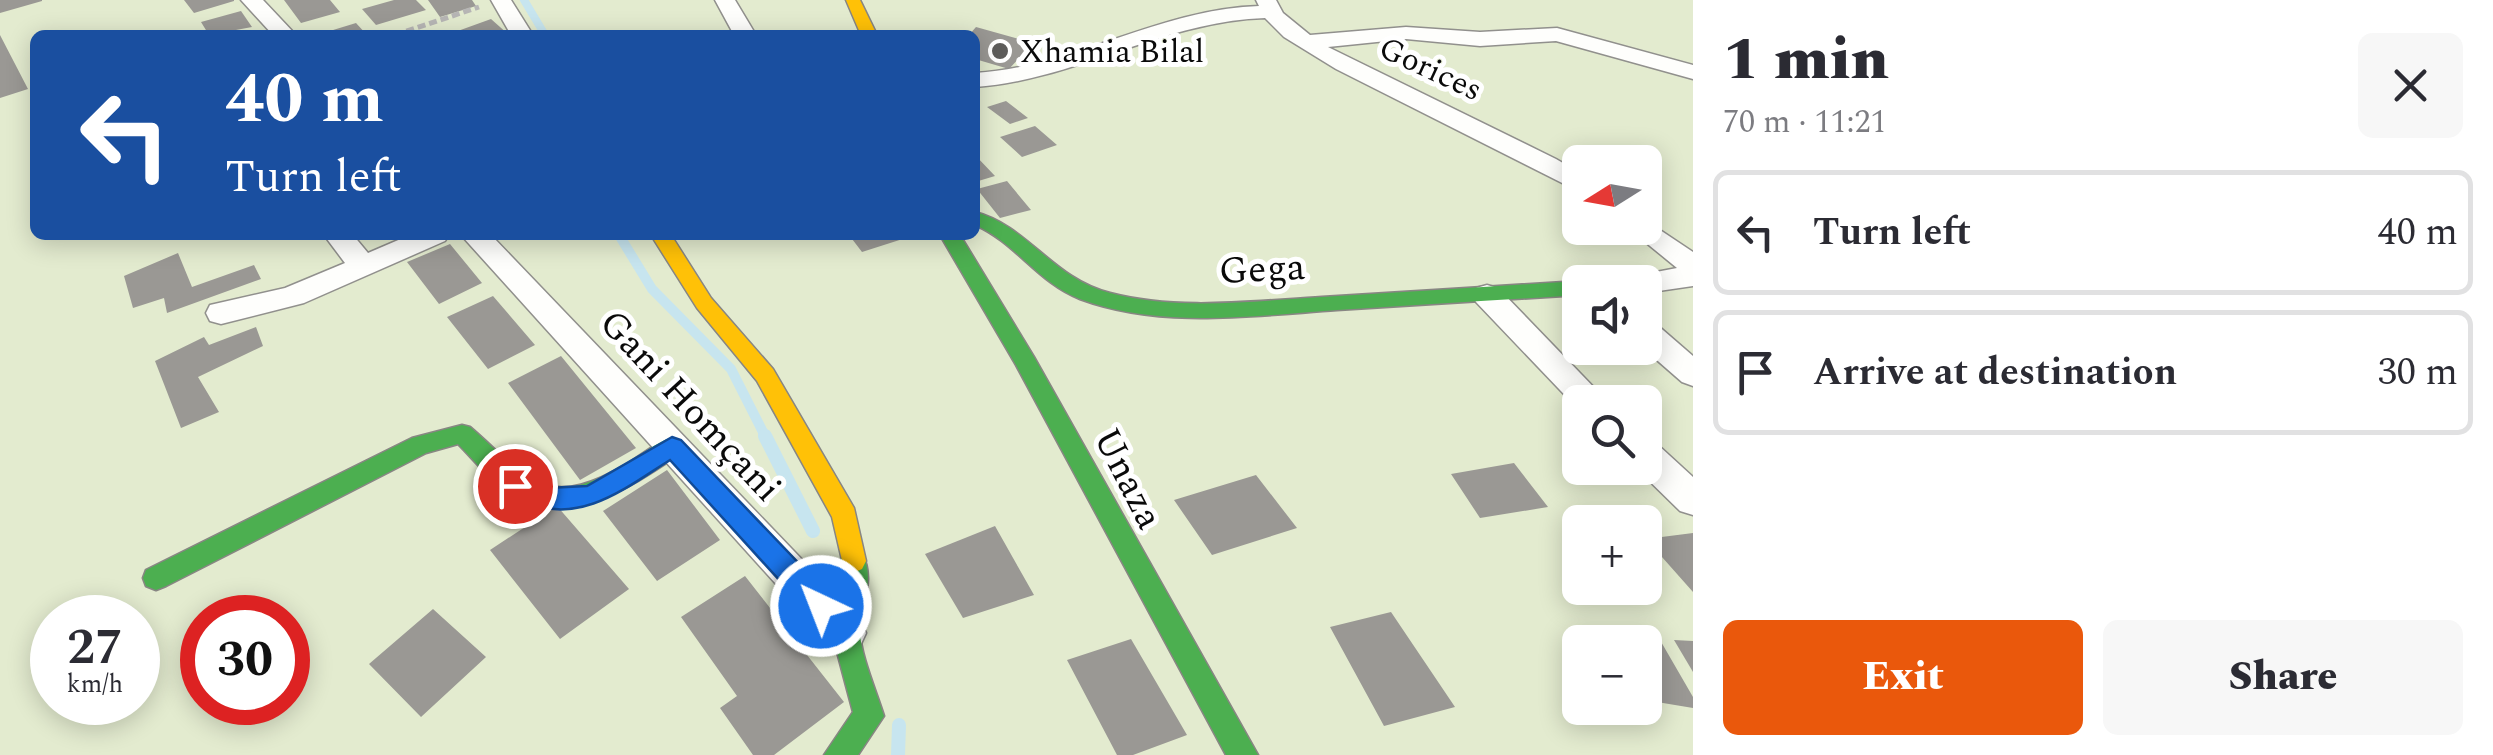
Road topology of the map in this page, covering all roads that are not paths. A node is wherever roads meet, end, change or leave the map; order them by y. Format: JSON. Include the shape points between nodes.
{"nodes":[{"id":1,"x":251,"y":0,"type":"edge"},
{"id":2,"x":501,"y":0,"type":"edge"},
{"id":3,"x":725,"y":0,"type":"edge"},
{"id":4,"x":853,"y":0,"type":"edge"},
{"id":5,"x":1269,"y":6,"type":"edge"},
{"id":6,"x":280,"y":30,"type":"edge"},
{"id":7,"x":519,"y":30,"type":"edge"},
{"id":8,"x":742,"y":30,"type":"edge"},
{"id":9,"x":867,"y":30,"type":"edge"},
{"id":10,"x":1308,"y":42,"type":"junction"},
{"id":11,"x":1693,"y":72,"type":"edge"},
{"id":12,"x":980,"y":80,"type":"edge"},
{"id":13,"x":1562,"y":174,"type":"edge"},
{"id":14,"x":980,"y":220,"type":"edge"},
{"id":15,"x":342,"y":240,"type":"edge"},
{"id":16,"x":423,"y":240,"type":"edge"},
{"id":17,"x":480,"y":240,"type":"edge"},
{"id":18,"x":664,"y":240,"type":"edge"},
{"id":19,"x":953,"y":240,"type":"edge"},
{"id":20,"x":1662,"y":243,"type":"edge"},
{"id":21,"x":363,"y":266,"type":"junction"},
{"id":22,"x":1693,"y":266,"type":"edge"},
{"id":23,"x":1693,"y":276,"type":"edge"},
{"id":24,"x":1662,"y":281,"type":"edge"},
{"id":25,"x":1562,"y":289,"type":"edge"},
{"id":26,"x":1487,"y":294,"type":"junction"},
{"id":27,"x":222,"y":313,"type":"dead end"},
{"id":28,"x":1662,"y":347,"type":"edge"},
{"id":29,"x":1693,"y":374,"type":"edge"},
{"id":30,"x":1575,"y":385,"type":"edge"},
{"id":31,"x":672,"y":447,"type":"junction"},
{"id":32,"x":1662,"y":470,"type":"edge"},
{"id":33,"x":1693,"y":500,"type":"edge"},
{"id":34,"x":156,"y":578,"type":"dead end"},
{"id":35,"x":846,"y":632,"type":"junction"},
{"id":36,"x":840,"y":755,"type":"edge"},
{"id":37,"x":1243,"y":755,"type":"edge"}],
"edges":[{"from":1,"to":6,"type":"street"},
{"from":2,"to":7,"type":"street"},
{"from":3,"to":8,"type":"street"},
{"from":4,"to":9,"type":"street"},
{"from":5,"to":10,"type":"street","name":"Gorices"},
{"from":5,"to":12,"type":"street","via":[[1180,20],[1051,66]]},
{"from":10,"to":11,"type":"street","via":[[1406,33],[1480,39],[1557,34]]},
{"from":10,"to":13,"type":"street","name":"Gorices"},
{"from":14,"to":26,"type":"street","name":"Gega","via":[[999,228],[1060,281],[1124,304],[1209,310]]},
{"from":15,"to":21,"type":"street"},
{"from":16,"to":21,"type":"street"},
{"from":17,"to":31,"type":"street","name":"Gani Homçani"},
{"from":18,"to":35,"type":"street","via":[[704,302],[765,375],[845,516],[856,582]]},
{"from":19,"to":37,"type":"street","name":"Unaza"},
{"from":20,"to":22,"type":"street"},
{"from":21,"to":27,"type":"street","via":[[260,307]]},
{"from":23,"to":24,"type":"street"},
{"from":25,"to":26,"type":"street","name":"Gega"},
{"from":26,"to":30,"type":"street"},
{"from":28,"to":29,"type":"street"},
{"from":31,"to":34,"type":"street","via":[[591,496],[545,499],[515,486],[462,434],[452,434]]},
{"from":31,"to":35,"type":"street","name":"Gani Homçani"},
{"from":32,"to":33,"type":"street"},
{"from":35,"to":36,"type":"street","via":[[869,716]]}]}
